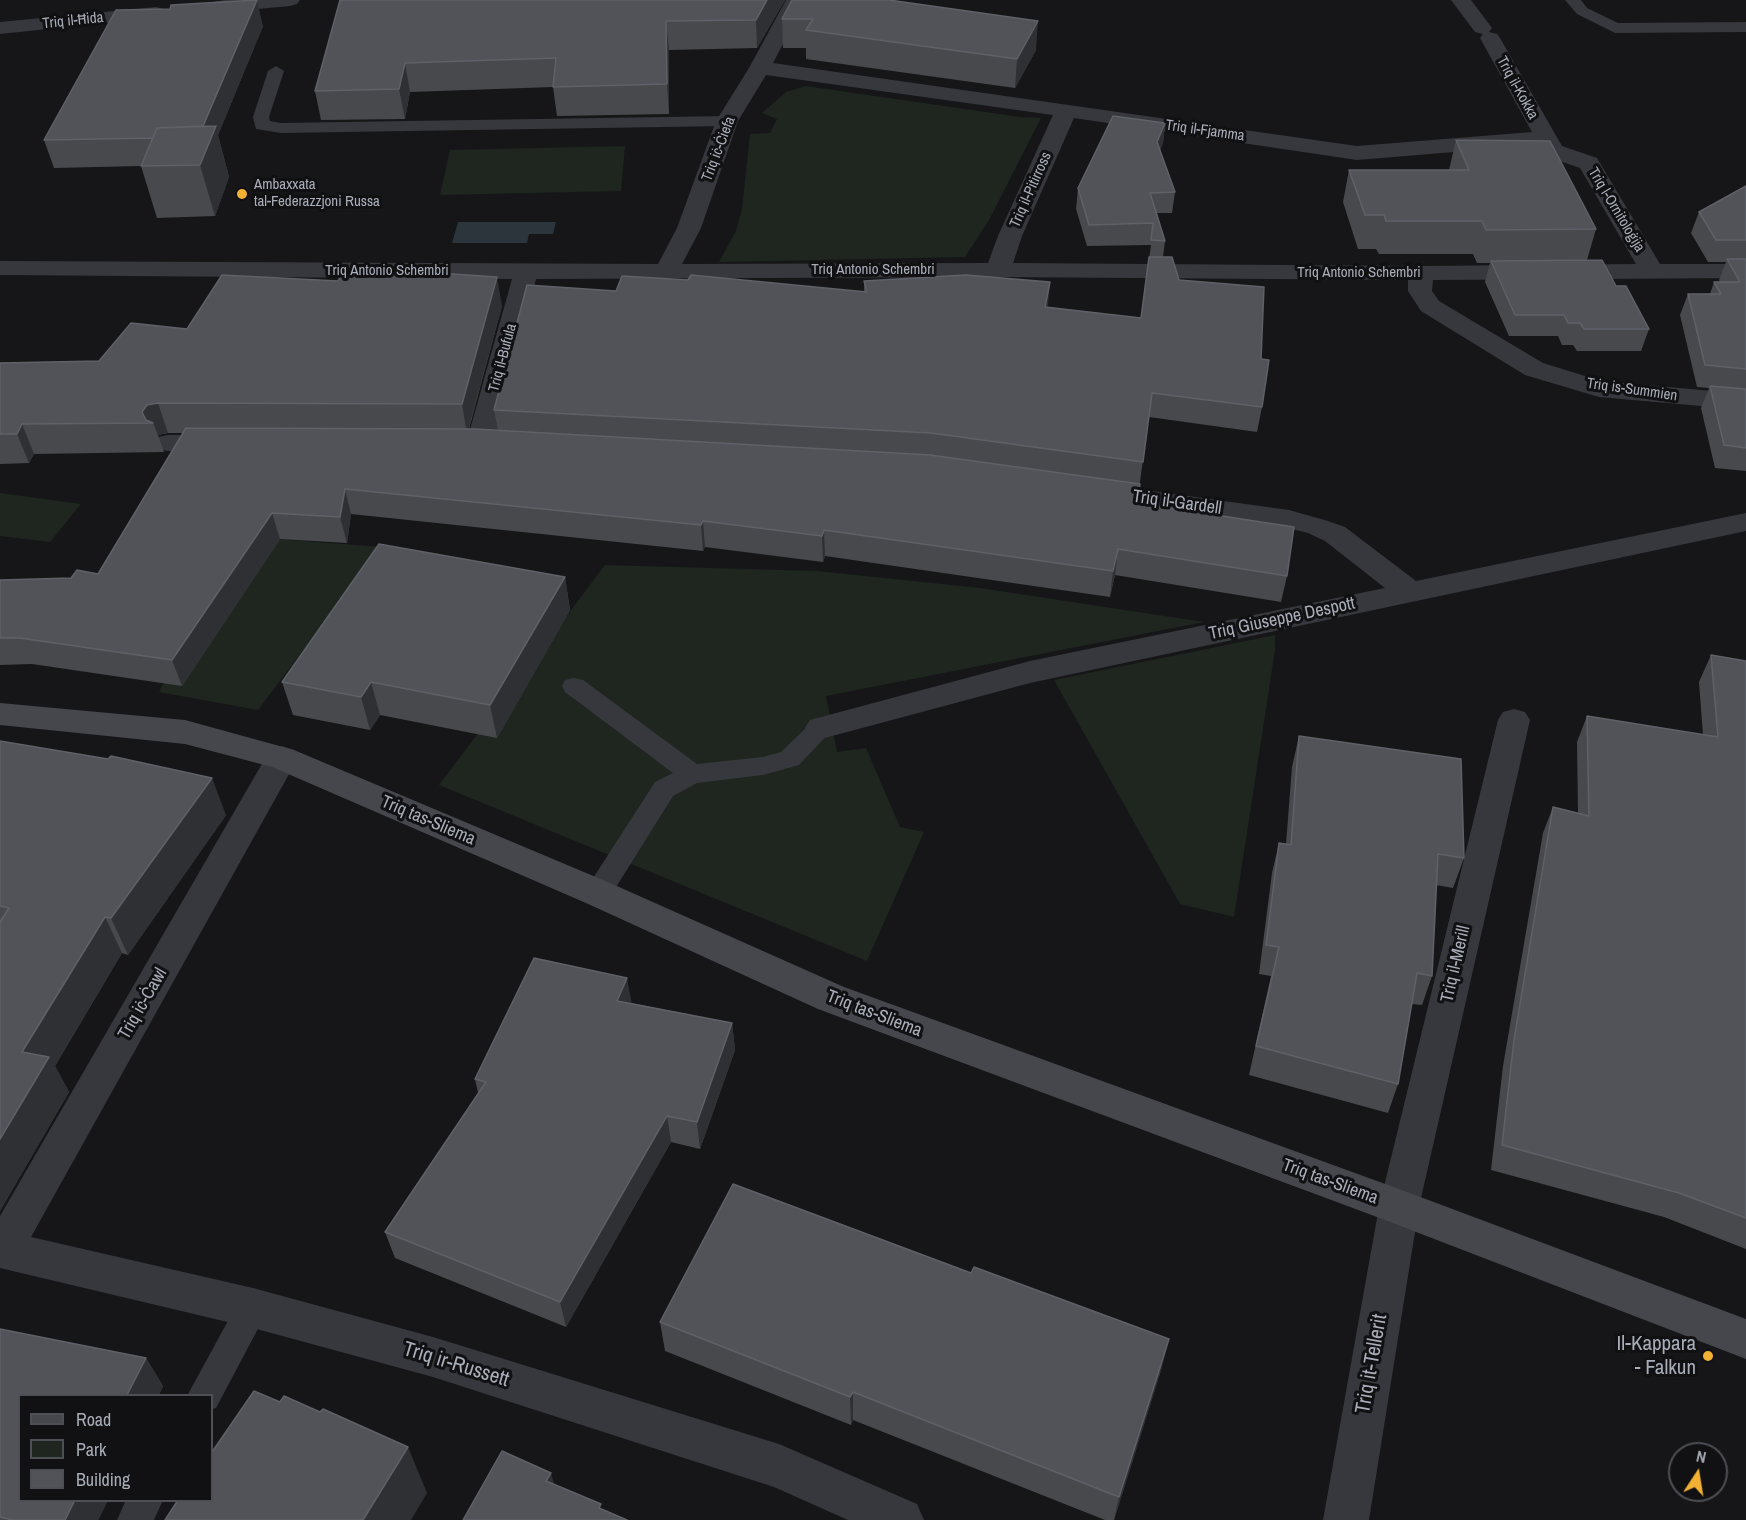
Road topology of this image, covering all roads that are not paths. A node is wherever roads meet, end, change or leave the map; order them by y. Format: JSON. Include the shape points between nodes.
{"nodes":[{"id":1,"x":290,"y":0,"type":"edge"},
{"id":2,"x":796,"y":0,"type":"edge"},
{"id":3,"x":1461,"y":0,"type":"edge"},
{"id":4,"x":1573,"y":0,"type":"edge"},
{"id":5,"x":197,"y":9,"type":"edge"},
{"id":6,"x":174,"y":11,"type":"edge"},
{"id":7,"x":1746,"y":27,"type":"edge"},
{"id":8,"x":0,"y":28,"type":"edge"},
{"id":9,"x":759,"y":68,"type":"junction"},
{"id":10,"x":276,"y":71,"type":"dead end"},
{"id":11,"x":1066,"y":111,"type":"junction"},
{"id":12,"x":727,"y":121,"type":"junction"},
{"id":13,"x":1544,"y":138,"type":"junction"},
{"id":14,"x":0,"y":268,"type":"edge"},
{"id":15,"x":668,"y":270,"type":"junction"},
{"id":16,"x":998,"y":270,"type":"junction"},
{"id":17,"x":1652,"y":271,"type":"junction"},
{"id":18,"x":1746,"y":271,"type":"edge"},
{"id":19,"x":525,"y":272,"type":"junction"},
{"id":20,"x":1421,"y":273,"type":"junction"},
{"id":21,"x":1746,"y":402,"type":"edge"},
{"id":22,"x":168,"y":443,"type":"dead end"},
{"id":23,"x":252,"y":443,"type":"edge"},
{"id":24,"x":479,"y":445,"type":"edge"},
{"id":25,"x":1071,"y":488,"type":"edge"},
{"id":26,"x":1746,"y":522,"type":"edge"},
{"id":27,"x":1410,"y":592,"type":"junction"},
{"id":28,"x":574,"y":686,"type":"dead end"},
{"id":29,"x":0,"y":714,"type":"edge"},
{"id":30,"x":1514,"y":720,"type":"dead end"},
{"id":31,"x":821,"y":728,"type":"joint"},
{"id":32,"x":282,"y":758,"type":"junction"},
{"id":33,"x":692,"y":774,"type":"junction"},
{"id":34,"x":598,"y":893,"type":"junction"},
{"id":35,"x":1399,"y":1207,"type":"junction"},
{"id":36,"x":2,"y":1249,"type":"edge"},
{"id":37,"x":252,"y":1308,"type":"junction"},
{"id":38,"x":1746,"y":1340,"type":"edge"},
{"id":39,"x":205,"y":1394,"type":"edge"},
{"id":40,"x":145,"y":1502,"type":"edge"},
{"id":41,"x":135,"y":1520,"type":"edge"},
{"id":42,"x":901,"y":1520,"type":"edge"},
{"id":43,"x":1346,"y":1520,"type":"edge"}],
"edges":[{"from":1,"to":5,"type":"street"},
{"from":2,"to":9,"type":"street","name":"Triq iċ-Ċiefa"},
{"from":3,"to":13,"type":"street","name":"Triq il-Kokka","via":[[1486,33]]},
{"from":4,"to":7,"type":"lane","via":[[1582,11],[1615,28]]},
{"from":6,"to":8,"type":"street","name":"Triq il-Ħida"},
{"from":9,"to":11,"type":"street","name":"Triq il-Fjamma"},
{"from":9,"to":12,"type":"street","name":"Triq iċ-Ċiefa"},
{"from":10,"to":12,"type":"lane","via":[[261,117],[262,125],[281,128]]},
{"from":11,"to":13,"type":"street","name":"Triq il-Fjamma","via":[[1357,153]]},
{"from":11,"to":16,"type":"street","name":"Triq il-Pitirross"},
{"from":12,"to":15,"type":"street","name":"Triq iċ-Ċiefa","via":[[689,228]]},
{"from":13,"to":17,"type":"street","name":"Triq l-Ornitoloġija","via":[[1553,151],[1589,163]]},
{"from":14,"to":19,"type":"street","name":"Triq Antonio Schembri"},
{"from":15,"to":16,"type":"street","name":"Triq Antonio Schembri"},
{"from":15,"to":19,"type":"street","name":"Triq Antonio Schembri"},
{"from":16,"to":20,"type":"street","name":"Triq Antonio Schembri"},
{"from":17,"to":18,"type":"street","name":"Triq Antonio Schembri"},
{"from":17,"to":20,"type":"street","name":"Triq Antonio Schembri"},
{"from":19,"to":24,"type":"street","name":"Triq il-Bufula"},
{"from":20,"to":21,"type":"street","name":"Triq is-Summien","via":[[1420,291],[1430,306],[1534,369],[1599,389]]},
{"from":22,"to":23,"type":"street"},
{"from":25,"to":27,"type":"street","name":"Triq il-Gardell","via":[[1289,519],[1318,527],[1335,534]]},
{"from":26,"to":27,"type":"street","name":"Triq Giuseppe Despott"},
{"from":27,"to":31,"type":"street","name":"Triq Giuseppe Despott","via":[[1030,672]]},
{"from":28,"to":33,"type":"lane"},
{"from":29,"to":32,"type":"main road","name":"Triq tas-Sliema","via":[[185,732]]},
{"from":30,"to":35,"type":"street","name":"Triq il-Merill"},
{"from":31,"to":33,"type":"lane","via":[[790,759]]},
{"from":32,"to":34,"type":"main road","name":"Triq tas-Sliema"},
{"from":32,"to":36,"type":"street","name":"Triq iċ-Ċawl"},
{"from":33,"to":34,"type":"lane","via":[[664,789]]},
{"from":34,"to":35,"type":"main road","name":"Triq tas-Sliema","via":[[831,998]]},
{"from":35,"to":38,"type":"main road","name":"Triq tas-Sliema"},
{"from":35,"to":43,"type":"street","name":"Triq it-Tellerit"},
{"from":36,"to":37,"type":"street","name":"Triq ir-Russett"},
{"from":37,"to":39,"type":"lane"},
{"from":37,"to":42,"type":"street","name":"Triq ir-Russett","via":[[433,1357],[779,1466]]},
{"from":40,"to":41,"type":"lane"}]}
